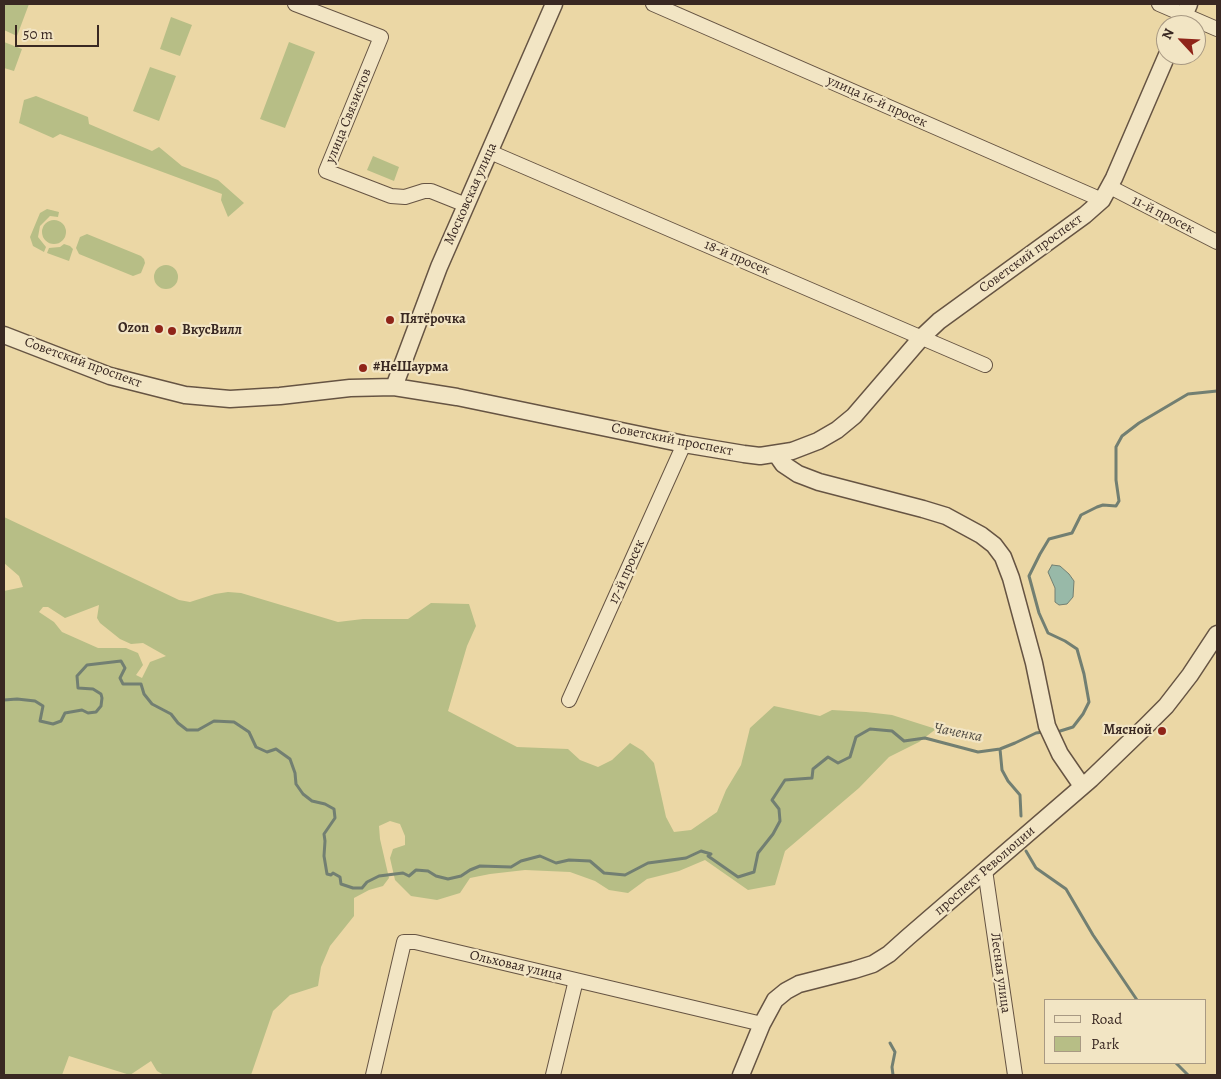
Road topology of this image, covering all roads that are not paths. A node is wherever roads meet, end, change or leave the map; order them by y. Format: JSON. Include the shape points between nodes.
{"nodes":[{"id":1,"x":295,"y":4,"type":"edge"},
{"id":2,"x":554,"y":4,"type":"edge"},
{"id":3,"x":652,"y":4,"type":"edge"},
{"id":4,"x":1158,"y":4,"type":"edge"},
{"id":5,"x":1185,"y":15,"type":"edge"},
{"id":6,"x":1163,"y":65,"type":"edge"},
{"id":7,"x":490,"y":152,"type":"junction"},
{"id":8,"x":1106,"y":193,"type":"junction"},
{"id":9,"x":466,"y":206,"type":"junction"},
{"id":10,"x":1217,"y":242,"type":"edge"},
{"id":11,"x":4,"y":335,"type":"edge"},
{"id":12,"x":922,"y":336,"type":"junction"},
{"id":13,"x":985,"y":364,"type":"dead end"},
{"id":14,"x":394,"y":387,"type":"junction"},
{"id":15,"x":684,"y":444,"type":"junction"},
{"id":16,"x":776,"y":454,"type":"junction"},
{"id":17,"x":1217,"y":634,"type":"edge"},
{"id":18,"x":569,"y":700,"type":"dead end"},
{"id":19,"x":1082,"y":786,"type":"junction"},
{"id":20,"x":985,"y":870,"type":"junction"},
{"id":21,"x":576,"y":980,"type":"junction"},
{"id":22,"x":762,"y":1024,"type":"junction"},
{"id":23,"x":373,"y":1075,"type":"edge"},
{"id":24,"x":553,"y":1075,"type":"edge"},
{"id":25,"x":741,"y":1075,"type":"edge"},
{"id":26,"x":1015,"y":1075,"type":"edge"}],
"edges":[{"from":1,"to":9,"type":"street","name":"улица Связистов","via":[[382,38],[326,171],[391,196],[405,197],[431,191]]},
{"from":2,"to":7,"type":"street","name":"Московская улица"},
{"from":3,"to":8,"type":"street","name":"улица 16-й просек"},
{"from":4,"to":5,"type":"street"},
{"from":6,"to":8,"type":"street","name":"Советский проспект"},
{"from":7,"to":9,"type":"street","name":"Московская улица"},
{"from":7,"to":12,"type":"street","name":"18-й просек"},
{"from":8,"to":10,"type":"street","name":"11-й просек"},
{"from":8,"to":12,"type":"street","name":"Советский проспект","via":[[1085,215]]},
{"from":9,"to":14,"type":"street","name":"Московская улица"},
{"from":11,"to":14,"type":"street","name":"Советский проспект","via":[[110,376],[205,398]]},
{"from":12,"to":13,"type":"street","name":"18-й просек"},
{"from":12,"to":16,"type":"street","name":"Советский проспект","via":[[854,416],[837,430],[818,441]]},
{"from":14,"to":15,"type":"street","name":"Советский проспект","via":[[513,407]]},
{"from":15,"to":16,"type":"street","name":"Советский проспект","via":[[760,456]]},
{"from":15,"to":18,"type":"street","name":"17-й просек"},
{"from":16,"to":19,"type":"street","via":[[783,464],[798,474],[946,516],[994,545],[1003,557],[1011,578],[1047,726]]},
{"from":17,"to":19,"type":"street","name":"проспект Революции","via":[[1166,706]]},
{"from":19,"to":20,"type":"street","name":"проспект Революции"},
{"from":20,"to":22,"type":"street","name":"проспект Революции","via":[[889,954],[873,964],[799,984],[786,991],[775,1000]]},
{"from":20,"to":26,"type":"street","name":"Лесная улица"},
{"from":21,"to":22,"type":"street","name":"Ольховая улица"},
{"from":21,"to":23,"type":"street","name":"Ольховая улица","via":[[416,942],[404,942]]},
{"from":21,"to":24,"type":"street"},
{"from":22,"to":25,"type":"street","name":"проспект Революции"}]}
